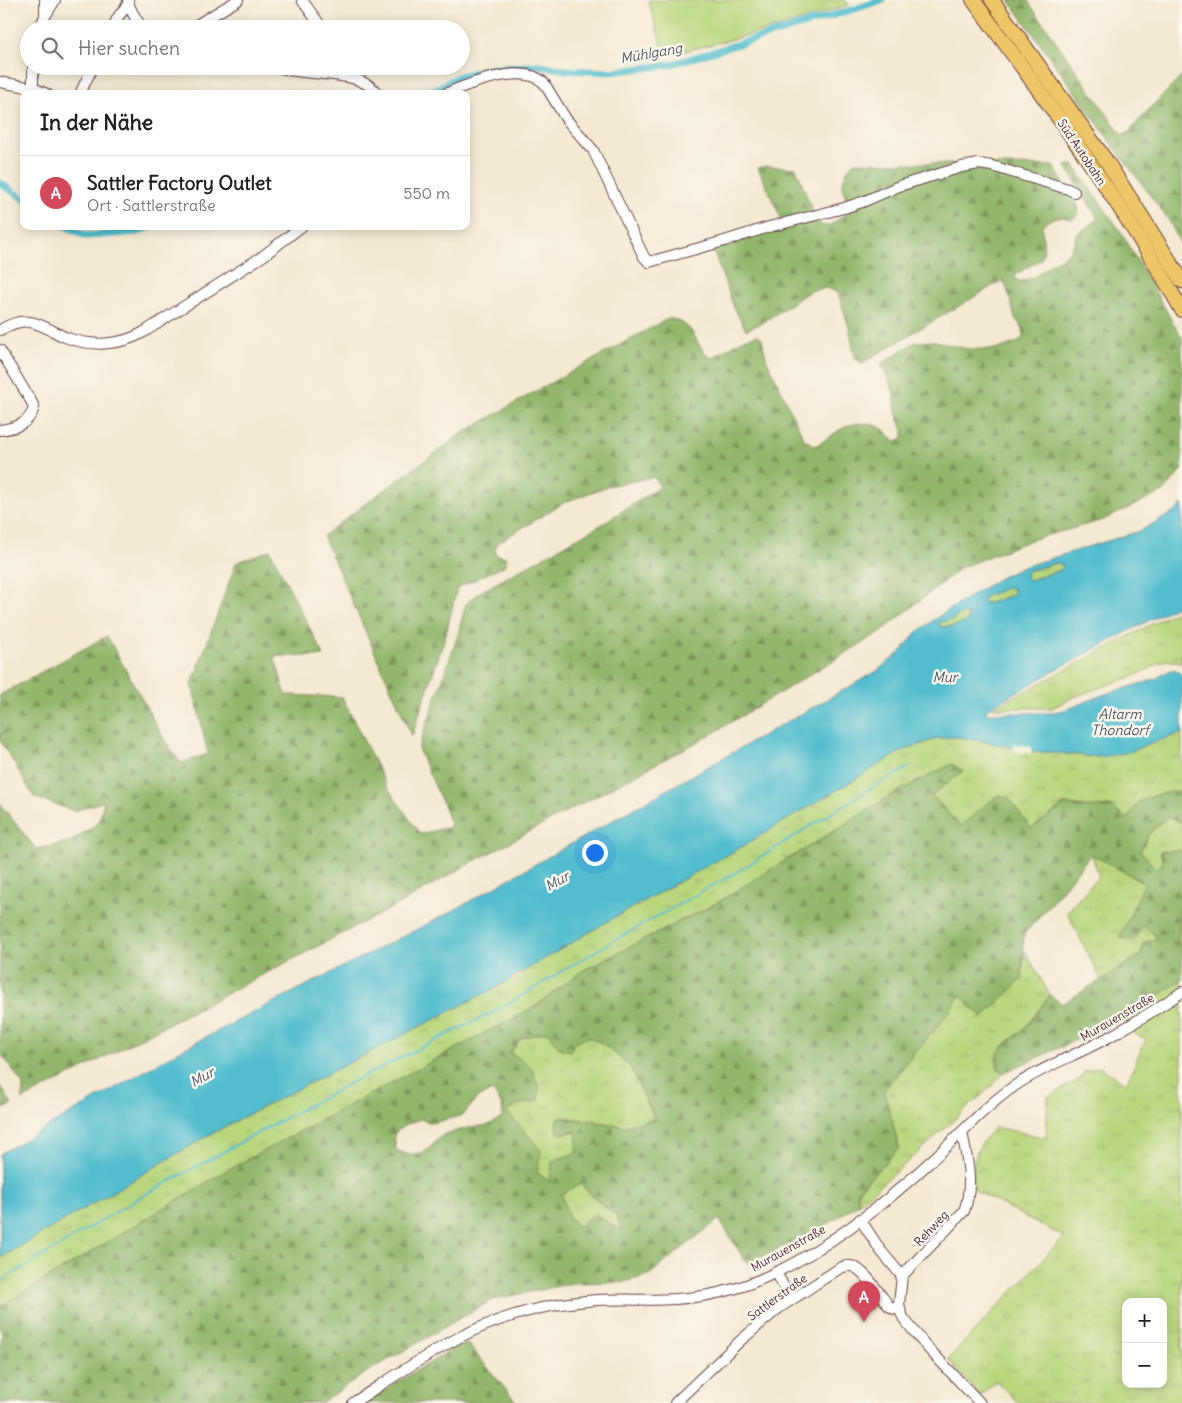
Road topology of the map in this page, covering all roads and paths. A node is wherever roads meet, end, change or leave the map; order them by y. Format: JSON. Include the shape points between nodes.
{"nodes":[{"id":1,"x":46,"y":0,"type":"edge"},
{"id":2,"x":55,"y":0,"type":"edge"},
{"id":3,"x":238,"y":0,"type":"edge"},
{"id":4,"x":302,"y":0,"type":"edge"},
{"id":5,"x":973,"y":0,"type":"edge"},
{"id":6,"x":992,"y":0,"type":"edge"},
{"id":7,"x":128,"y":2,"type":"edge"},
{"id":8,"x":45,"y":16,"type":"junction"},
{"id":9,"x":43,"y":20,"type":"edge"},
{"id":10,"x":116,"y":20,"type":"edge"},
{"id":11,"x":137,"y":20,"type":"edge"},
{"id":12,"x":205,"y":20,"type":"edge"},
{"id":13,"x":316,"y":20,"type":"edge"},
{"id":14,"x":33,"y":75,"type":"edge"},
{"id":15,"x":90,"y":75,"type":"edge"},
{"id":16,"x":327,"y":75,"type":"edge"},
{"id":17,"x":353,"y":75,"type":"edge"},
{"id":18,"x":354,"y":78,"type":"junction"},
{"id":19,"x":0,"y":82,"type":"edge"},
{"id":20,"x":33,"y":88,"type":"junction"},
{"id":21,"x":37,"y":90,"type":"edge"},
{"id":22,"x":82,"y":90,"type":"edge"},
{"id":23,"x":375,"y":90,"type":"edge"},
{"id":24,"x":455,"y":90,"type":"edge"},
{"id":25,"x":1074,"y":192,"type":"dead end"},
{"id":26,"x":297,"y":230,"type":"edge"},
{"id":27,"x":1182,"y":281,"type":"edge"},
{"id":28,"x":1182,"y":310,"type":"edge"},
{"id":29,"x":0,"y":330,"type":"edge"},
{"id":30,"x":0,"y":350,"type":"edge"},
{"id":31,"x":0,"y":430,"type":"edge"},
{"id":32,"x":1182,"y":992,"type":"edge"},
{"id":33,"x":962,"y":1132,"type":"junction"},
{"id":34,"x":860,"y":1220,"type":"junction"},
{"id":35,"x":776,"y":1272,"type":"junction"},
{"id":36,"x":902,"y":1276,"type":"junction"},
{"id":37,"x":791,"y":1300,"type":"junction"},
{"id":38,"x":899,"y":1309,"type":"junction"},
{"id":39,"x":353,"y":1403,"type":"edge"},
{"id":40,"x":675,"y":1403,"type":"edge"},
{"id":41,"x":980,"y":1403,"type":"edge"}],
"edges":[{"from":1,"to":8,"type":"street"},
{"from":2,"to":8,"type":"street"},
{"from":3,"to":12,"type":"street"},
{"from":4,"to":13,"type":"street"},
{"from":5,"to":28,"type":"highway","name":"Süd Autobahn","via":[[1093,168]]},
{"from":6,"to":27,"type":"highway","name":"Süd Autobahn","via":[[1106,162]]},
{"from":7,"to":10,"type":"street"},
{"from":7,"to":11,"type":"street"},
{"from":8,"to":9,"type":"street"},
{"from":14,"to":20,"type":"street"},
{"from":15,"to":22,"type":"street"},
{"from":16,"to":18,"type":"street"},
{"from":17,"to":18,"type":"street"},
{"from":18,"to":23,"type":"street"},
{"from":19,"to":20,"type":"street"},
{"from":20,"to":21,"type":"street"},
{"from":24,"to":25,"type":"street","via":[[496,77],[523,74],[540,79],[566,119],[594,150],[649,262],[844,208],[899,186],[978,164]]},
{"from":26,"to":29,"type":"street","via":[[263,256],[137,336],[110,344],[88,343],[29,322]]},
{"from":30,"to":31,"type":"street","via":[[34,408],[25,422]]},
{"from":32,"to":33,"type":"street","name":"Murauenstraße","via":[[1117,1033],[1047,1066],[1016,1085]]},
{"from":33,"to":34,"type":"street","name":"Murauenstraße"},
{"from":33,"to":36,"type":"street","name":"Rehweg","via":[[969,1176],[964,1212]]},
{"from":34,"to":35,"type":"street","name":"Murauenstraße"},
{"from":34,"to":36,"type":"street"},
{"from":35,"to":37,"type":"street"},
{"from":35,"to":39,"type":"street","name":"Murauenstraße","via":[[741,1287],[704,1296],[586,1301],[510,1317],[450,1343]]},
{"from":36,"to":38,"type":"street"},
{"from":37,"to":38,"type":"street","name":"Sattlerstraße","via":[[836,1270],[851,1266],[863,1274],[891,1308]]},
{"from":37,"to":40,"type":"street","name":"Sattlerstraße","via":[[740,1341]]},
{"from":38,"to":41,"type":"street","name":"Sattlerstraße","via":[[926,1346]]}]}
